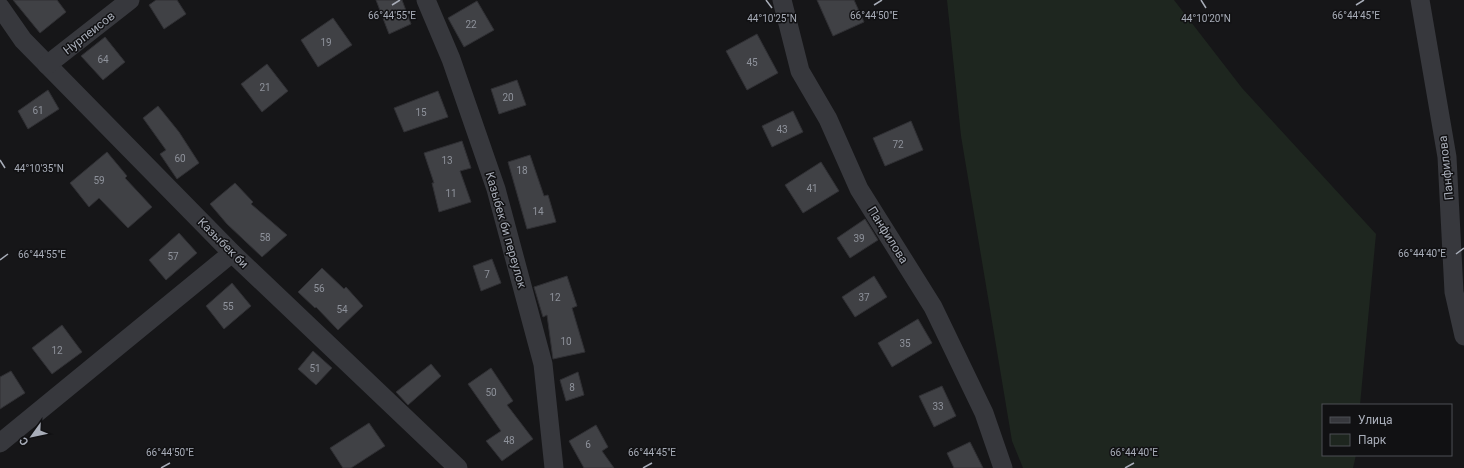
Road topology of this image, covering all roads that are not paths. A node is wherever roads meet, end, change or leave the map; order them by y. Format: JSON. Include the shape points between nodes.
{"nodes":[{"id":1,"x":130,"y":0,"type":"edge"},
{"id":2,"x":426,"y":0,"type":"edge"},
{"id":3,"x":782,"y":0,"type":"edge"},
{"id":4,"x":1420,"y":0,"type":"edge"},
{"id":5,"x":0,"y":7,"type":"edge"},
{"id":6,"x":47,"y":65,"type":"junction"},
{"id":7,"x":232,"y":253,"type":"junction"},
{"id":8,"x":1464,"y":336,"type":"edge"},
{"id":9,"x":0,"y":443,"type":"edge"},
{"id":10,"x":458,"y":468,"type":"edge"},
{"id":11,"x":554,"y":468,"type":"edge"},
{"id":12,"x":1003,"y":468,"type":"edge"}],
"edges":[{"from":1,"to":6,"type":"street","name":"Нурпеисов"},
{"from":2,"to":11,"type":"street","name":"Казыбек би переулок","via":[[451,60],[496,189],[543,364]]},
{"from":3,"to":12,"type":"street","name":"Панфилова","via":[[800,71],[828,119],[859,188],[933,307],[984,413]]},
{"from":4,"to":8,"type":"street","name":"Панфилова","via":[[1447,157],[1454,292]]},
{"from":5,"to":6,"type":"street","name":"Казыбек би","via":[[23,40]]},
{"from":6,"to":7,"type":"street","name":"Казыбек би"},
{"from":7,"to":9,"type":"street"},
{"from":7,"to":10,"type":"street","name":"Казыбек би"}]}
